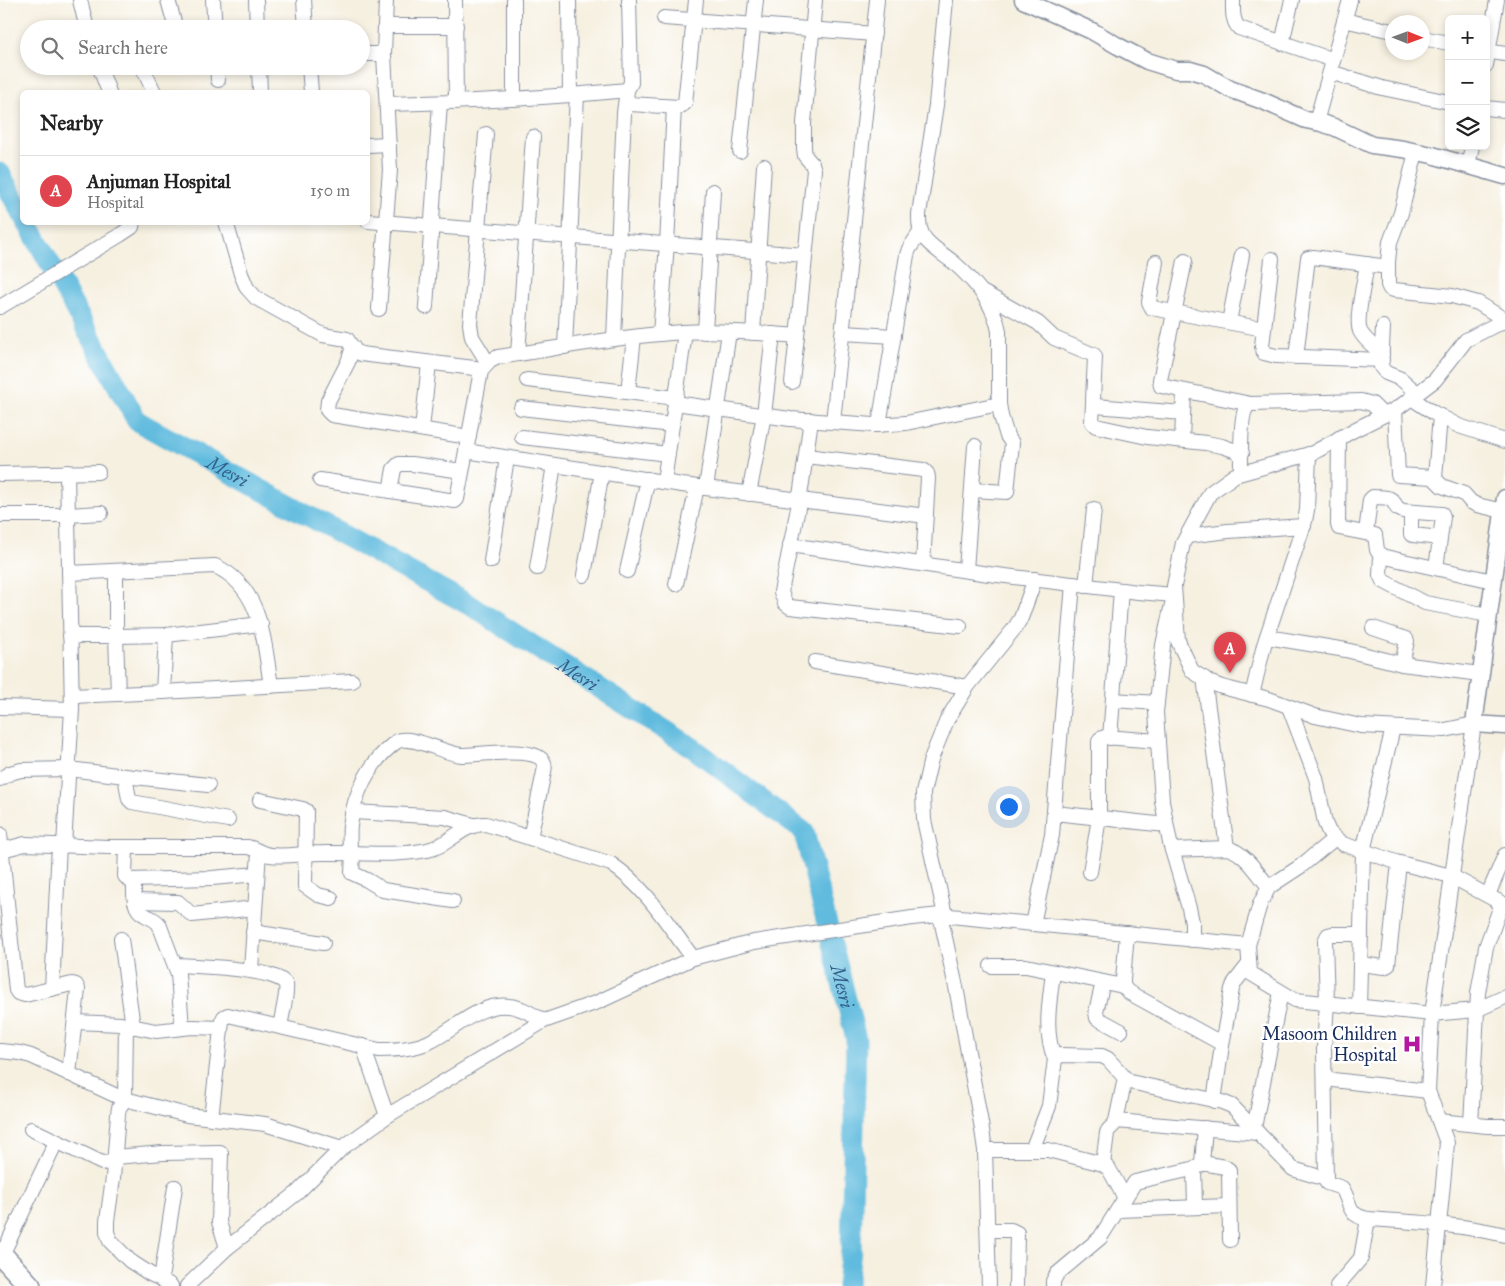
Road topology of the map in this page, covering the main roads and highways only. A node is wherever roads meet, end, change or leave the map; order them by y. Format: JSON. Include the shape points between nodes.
{"nodes":[{"id":1,"x":1,"y":1259,"type":"edge"},
{"id":2,"x":13,"y":1286,"type":"edge"},
{"id":3,"x":30,"y":1286,"type":"edge"}],
"edges":[{"from":1,"to":2,"type":"main road"},
{"from":1,"to":3,"type":"main road"}]}
